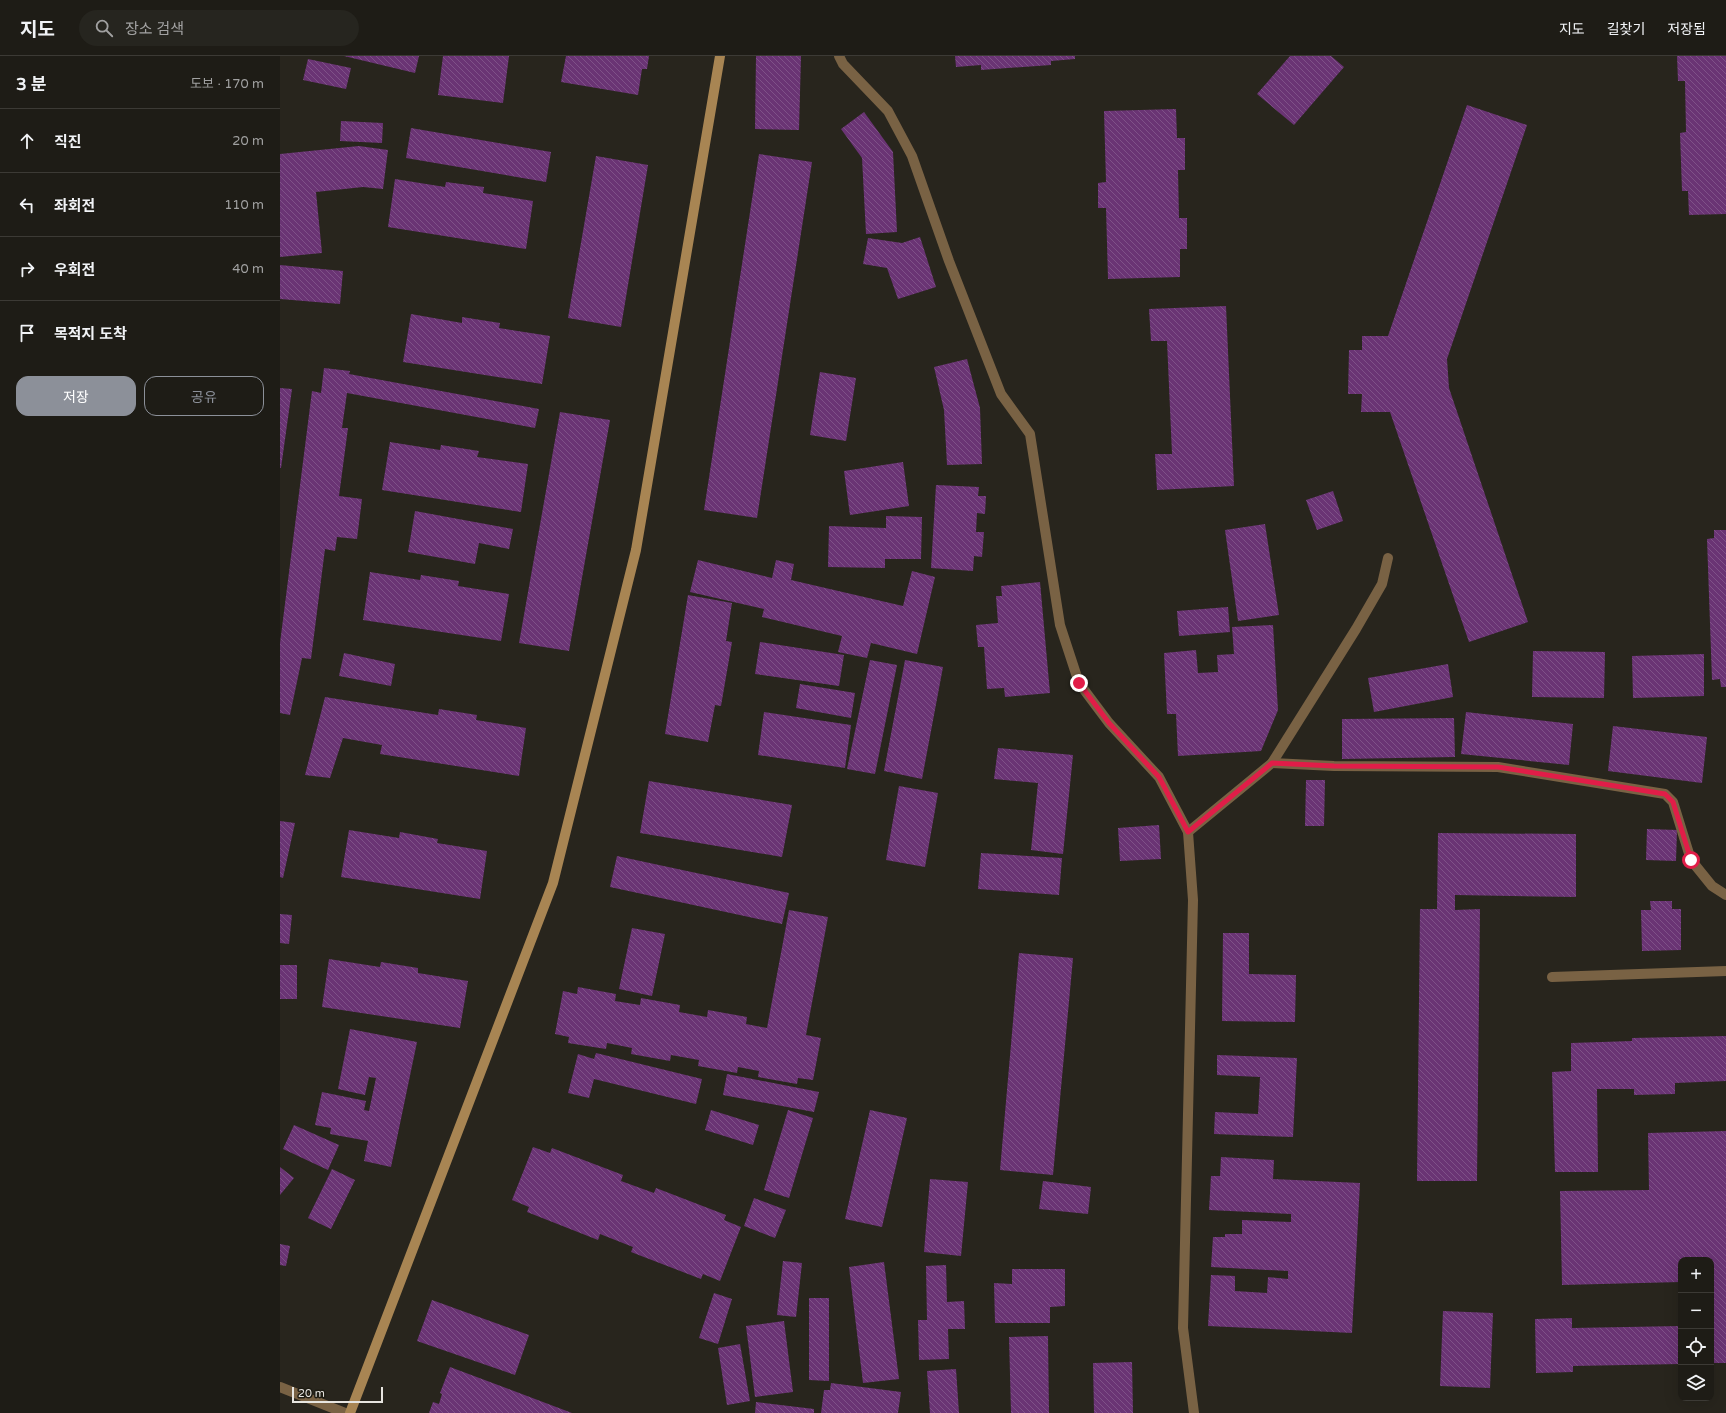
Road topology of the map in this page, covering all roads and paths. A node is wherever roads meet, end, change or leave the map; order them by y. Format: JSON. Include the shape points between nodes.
{"nodes":[{"id":1,"x":720,"y":56,"type":"edge"},
{"id":2,"x":840,"y":56,"type":"edge"},
{"id":3,"x":1388,"y":558,"type":"dead end"},
{"id":4,"x":1272,"y":763,"type":"junction"},
{"id":5,"x":1188,"y":832,"type":"junction"},
{"id":6,"x":1726,"y":895,"type":"edge"},
{"id":7,"x":1726,"y":972,"type":"edge"},
{"id":8,"x":1552,"y":977,"type":"dead end"},
{"id":9,"x":280,"y":1387,"type":"edge"},
{"id":10,"x":345,"y":1413,"type":"edge"},
{"id":11,"x":350,"y":1413,"type":"edge"},
{"id":12,"x":1194,"y":1413,"type":"edge"}],
"edges":[{"from":1,"to":11,"type":"street","via":[[636,550],[553,883]]},
{"from":2,"to":5,"type":"street","via":[[843,64],[888,111],[912,156],[948,261],[1001,394],[1030,434],[1060,625],[1079,683],[1109,723],[1159,777]]},
{"from":3,"to":4,"type":"street","via":[[1382,584],[1375,597]]},
{"from":4,"to":5,"type":"street"},
{"from":4,"to":6,"type":"street","via":[[1498,767],[1665,794],[1673,802],[1691,860],[1712,886]]},
{"from":5,"to":12,"type":"street","via":[[1193,900],[1183,1328]]},
{"from":7,"to":8,"type":"street"},
{"from":9,"to":10,"type":"street"}]}
